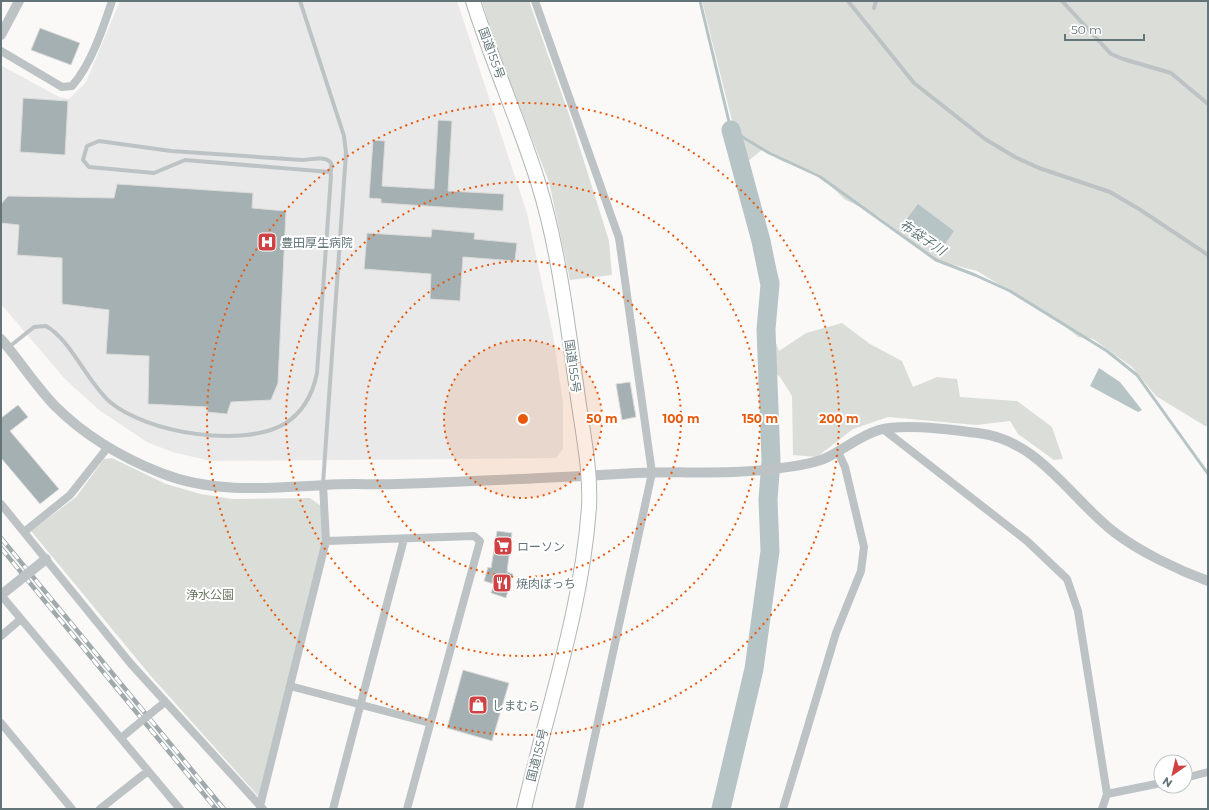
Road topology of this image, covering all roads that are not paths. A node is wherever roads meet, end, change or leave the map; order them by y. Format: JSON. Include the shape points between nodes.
{"nodes":[{"id":1,"x":19,"y":1,"type":"edge"},
{"id":2,"x":112,"y":1,"type":"edge"},
{"id":3,"x":300,"y":1,"type":"edge"},
{"id":4,"x":473,"y":1,"type":"edge"},
{"id":5,"x":535,"y":1,"type":"edge"},
{"id":6,"x":848,"y":1,"type":"edge"},
{"id":7,"x":876,"y":1,"type":"edge"},
{"id":8,"x":1062,"y":1,"type":"edge"},
{"id":9,"x":874,"y":8,"type":"dead end"},
{"id":10,"x":1,"y":35,"type":"edge"},
{"id":11,"x":1,"y":51,"type":"edge"},
{"id":12,"x":1208,"y":104,"type":"edge"},
{"id":13,"x":330,"y":172,"type":"junction"},
{"id":14,"x":1208,"y":255,"type":"edge"},
{"id":15,"x":1,"y":339,"type":"edge"},
{"id":16,"x":8,"y":348,"type":"junction"},
{"id":17,"x":883,"y":429,"type":"junction"},
{"id":18,"x":108,"y":447,"type":"junction"},
{"id":19,"x":838,"y":452,"type":"junction"},
{"id":20,"x":652,"y":473,"type":"junction"},
{"id":21,"x":589,"y":476,"type":"junction"},
{"id":22,"x":323,"y":485,"type":"junction"},
{"id":23,"x":1,"y":504,"type":"edge"},
{"id":24,"x":24,"y":532,"type":"junction"},
{"id":25,"x":404,"y":538,"type":"junction"},
{"id":26,"x":326,"y":541,"type":"junction"},
{"id":27,"x":46,"y":559,"type":"junction"},
{"id":28,"x":1208,"y":581,"type":"edge"},
{"id":29,"x":1,"y":595,"type":"edge"},
{"id":30,"x":21,"y":620,"type":"junction"},
{"id":31,"x":1,"y":636,"type":"edge"},
{"id":32,"x":290,"y":686,"type":"junction"},
{"id":33,"x":165,"y":702,"type":"junction"},
{"id":34,"x":360,"y":704,"type":"junction"},
{"id":35,"x":1,"y":723,"type":"edge"},
{"id":36,"x":430,"y":723,"type":"junction"},
{"id":37,"x":121,"y":738,"type":"junction"},
{"id":38,"x":148,"y":770,"type":"junction"},
{"id":39,"x":1208,"y":772,"type":"edge"},
{"id":40,"x":1193,"y":776,"type":"edge"},
{"id":41,"x":1153,"y":785,"type":"edge"},
{"id":42,"x":1107,"y":794,"type":"junction"},
{"id":43,"x":262,"y":807,"type":"edge"},
{"id":44,"x":72,"y":809,"type":"edge"},
{"id":45,"x":100,"y":809,"type":"edge"},
{"id":46,"x":180,"y":809,"type":"edge"},
{"id":47,"x":333,"y":809,"type":"edge"},
{"id":48,"x":407,"y":809,"type":"edge"},
{"id":49,"x":524,"y":809,"type":"edge"},
{"id":50,"x":579,"y":809,"type":"edge"},
{"id":51,"x":783,"y":809,"type":"edge"},
{"id":52,"x":1102,"y":809,"type":"edge"}],
"edges":[{"from":1,"to":10,"type":"street"},
{"from":2,"to":11,"type":"street","via":[[99,38],[72,86],[62,87]]},
{"from":3,"to":22,"type":"lane","via":[[344,136],[346,153]]},
{"from":4,"to":21,"type":"highway","name":"国道155号","via":[[538,182],[551,235],[569,332]]},
{"from":5,"to":20,"type":"street","via":[[619,238]]},
{"from":6,"to":14,"type":"lane","via":[[914,83],[985,139],[1039,168],[1110,192]]},
{"from":7,"to":9,"type":"lane"},
{"from":8,"to":12,"type":"lane","via":[[1111,54],[1172,73]]},
{"from":13,"to":13,"type":"lane","via":[[185,160],[154,173],[90,167],[83,160],[87,146],[99,141],[171,151],[302,160],[320,158],[332,164]]},
{"from":13,"to":16,"type":"lane","via":[[318,373],[309,399],[300,412],[270,431],[245,435],[199,433],[157,426],[129,414],[110,402],[60,337],[46,326],[34,327]]},
{"from":15,"to":16,"type":"street"},
{"from":16,"to":18,"type":"street","via":[[57,407]]},
{"from":17,"to":19,"type":"street","via":[[861,437]]},
{"from":17,"to":28,"type":"street","via":[[899,427],[979,433],[999,437],[1018,445],[1043,464],[1084,506],[1116,533],[1145,551]]},
{"from":17,"to":42,"type":"street","via":[[1027,541],[1067,578],[1078,611]]},
{"from":18,"to":22,"type":"street","via":[[164,475],[196,484],[247,489]]},
{"from":18,"to":24,"type":"street","via":[[70,495]]},
{"from":19,"to":20,"type":"street","via":[[813,462],[756,471]]},
{"from":19,"to":51,"type":"street","via":[[845,466],[864,546],[861,571],[836,634]]},
{"from":20,"to":21,"type":"street"},
{"from":20,"to":50,"type":"street"},
{"from":21,"to":22,"type":"street"},
{"from":21,"to":49,"type":"highway","name":"国道155号","via":[[585,543],[569,633]]},
{"from":22,"to":26,"type":"street"},
{"from":23,"to":24,"type":"street"},
{"from":24,"to":27,"type":"street"},
{"from":25,"to":26,"type":"street"},
{"from":25,"to":34,"type":"street"},
{"from":25,"to":36,"type":"street","via":[[474,536],[480,541]]},
{"from":26,"to":32,"type":"street"},
{"from":27,"to":29,"type":"street","bridge":true},
{"from":27,"to":33,"type":"street"},
{"from":29,"to":30,"type":"street"},
{"from":30,"to":31,"type":"street"},
{"from":30,"to":37,"type":"street"},
{"from":32,"to":34,"type":"street"},
{"from":32,"to":43,"type":"street"},
{"from":33,"to":37,"type":"street","bridge":true},
{"from":33,"to":43,"type":"street"},
{"from":34,"to":36,"type":"street"},
{"from":34,"to":47,"type":"street"},
{"from":35,"to":44,"type":"street"},
{"from":36,"to":48,"type":"street"},
{"from":37,"to":38,"type":"street"},
{"from":38,"to":45,"type":"street"},
{"from":38,"to":46,"type":"street"},
{"from":39,"to":40,"type":"street"},
{"from":41,"to":42,"type":"street"},
{"from":42,"to":52,"type":"street"}]}
